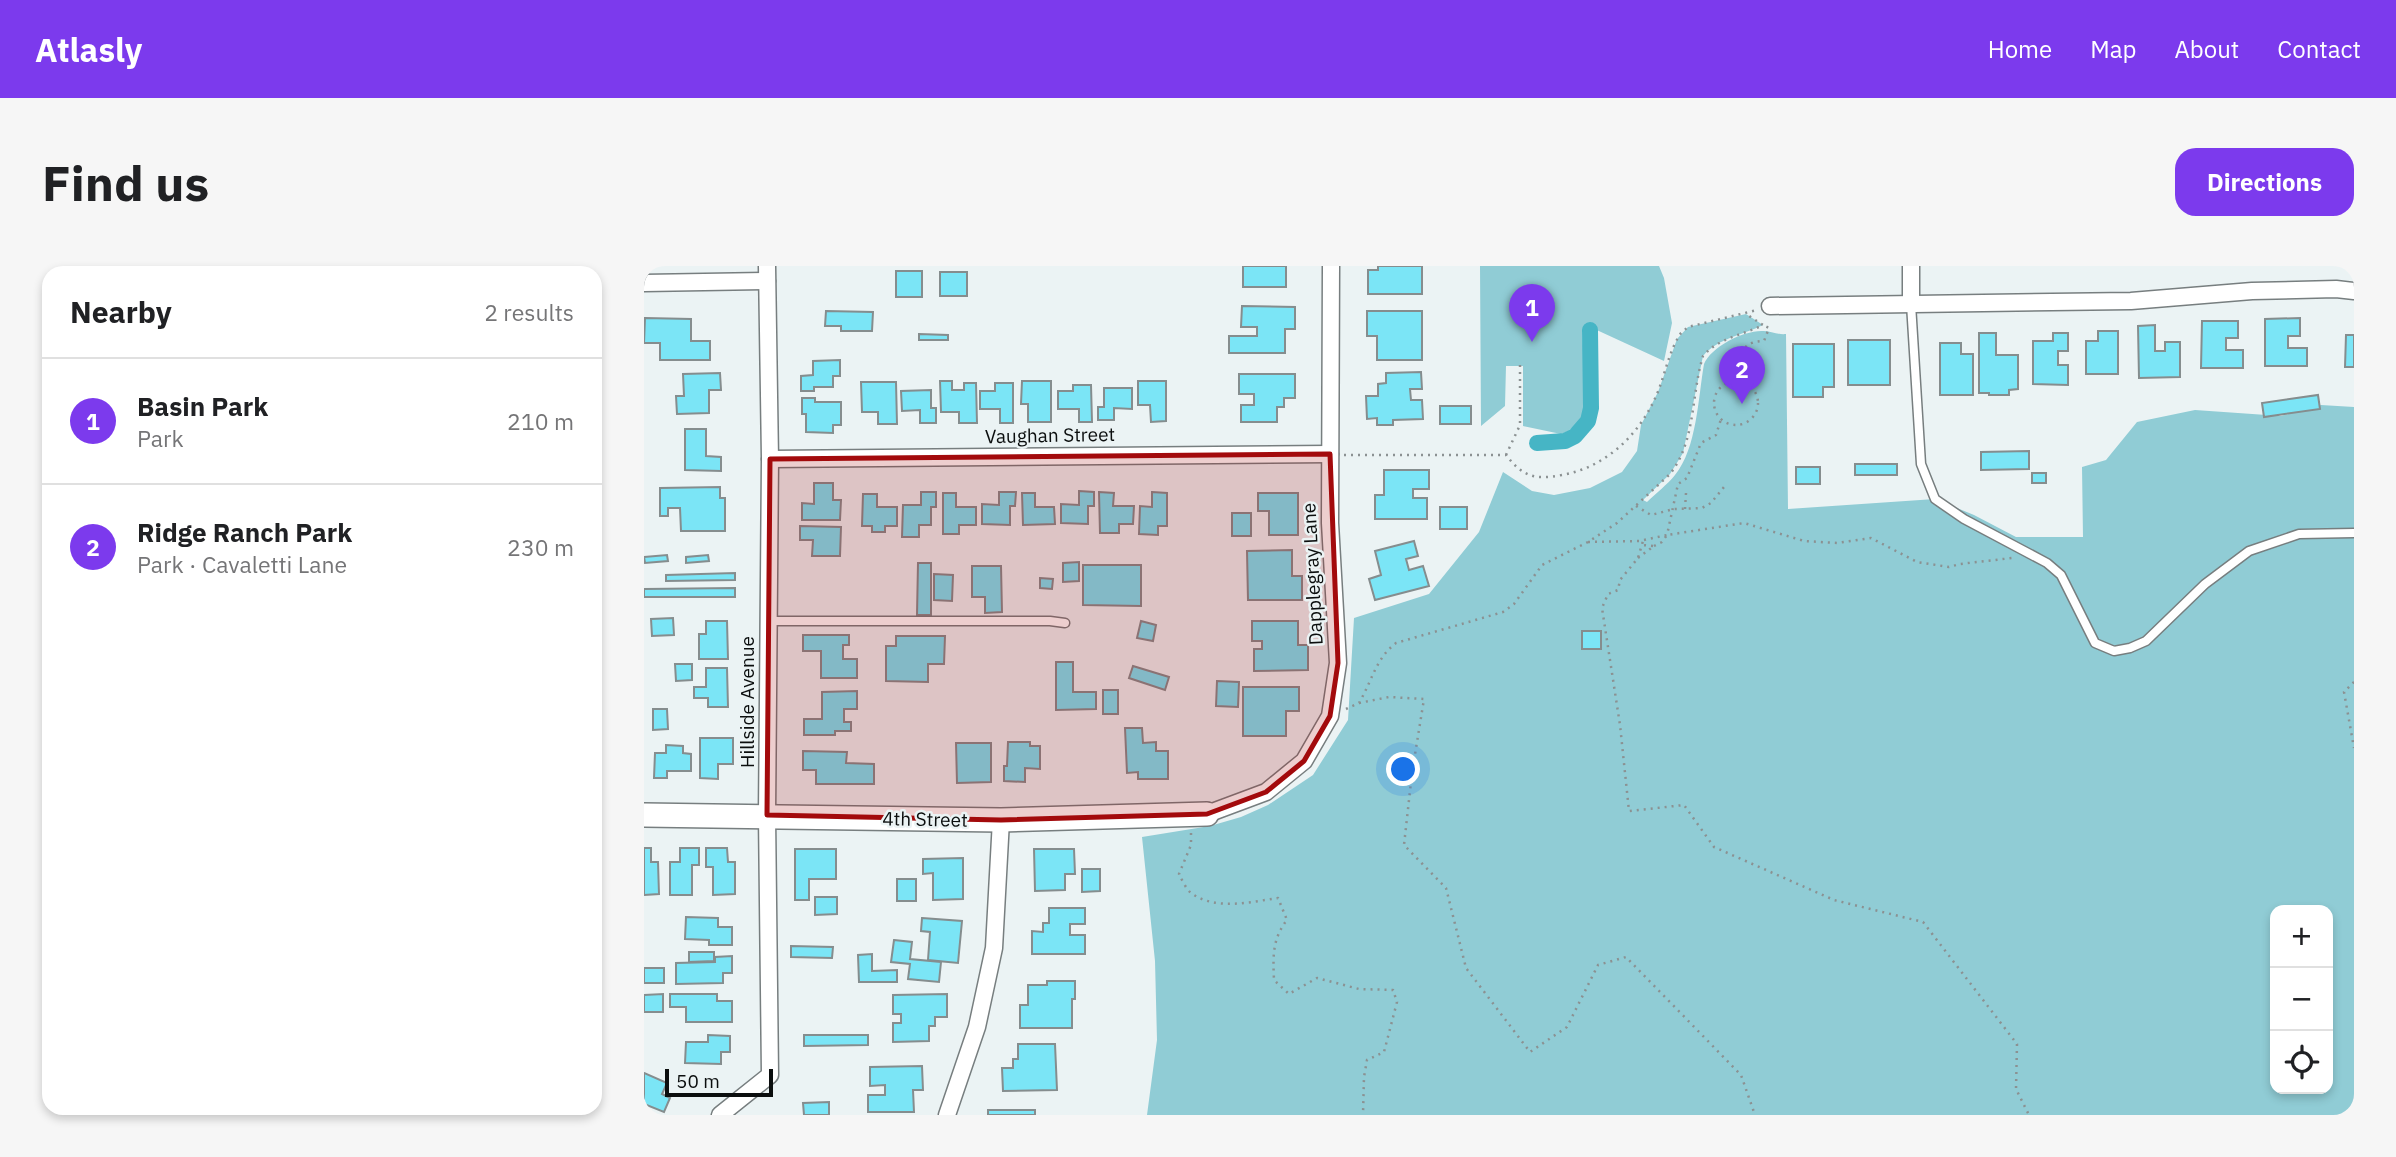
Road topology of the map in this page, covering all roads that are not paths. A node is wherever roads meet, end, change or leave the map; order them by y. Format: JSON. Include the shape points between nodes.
{"nodes":[{"id":1,"x":1331,"y":266,"type":"edge"},
{"id":2,"x":1911,"y":266,"type":"edge"},
{"id":3,"x":767,"y":274,"type":"edge"},
{"id":4,"x":644,"y":283,"type":"edge"},
{"id":5,"x":2354,"y":291,"type":"edge"},
{"id":6,"x":1911,"y":304,"type":"junction"},
{"id":7,"x":1770,"y":306,"type":"road end"},
{"id":8,"x":1330,"y":454,"type":"junction"},
{"id":9,"x":770,"y":459,"type":"junction"},
{"id":10,"x":2354,"y":533,"type":"edge"},
{"id":11,"x":769,"y":621,"type":"junction"},
{"id":12,"x":1065,"y":623,"type":"dead end"},
{"id":13,"x":1200,"y":814,"type":"joint"},
{"id":14,"x":644,"y":815,"type":"edge"},
{"id":15,"x":767,"y":815,"type":"junction"},
{"id":16,"x":1001,"y":820,"type":"junction"},
{"id":17,"x":720,"y":1115,"type":"edge"},
{"id":18,"x":947,"y":1115,"type":"edge"}],
"edges":[{"from":1,"to":8,"type":"street","name":"Dapplegray Lane"},
{"from":2,"to":6,"type":"street"},
{"from":3,"to":4,"type":"street"},
{"from":3,"to":9,"type":"street","name":"Hillside Avenue"},
{"from":5,"to":6,"type":"street","via":[[2252,291],[2131,302]]},
{"from":6,"to":7,"type":"street"},
{"from":6,"to":10,"type":"lane","via":[[1921,464],[1935,499],[2061,575],[2095,643],[2113,651],[2146,641],[2196,592],[2249,551],[2299,534]]},
{"from":8,"to":9,"type":"street","name":"Vaughan Street"},
{"from":8,"to":13,"type":"street","name":"Dapplegray Lane","via":[[1338,663],[1330,716],[1304,761],[1266,792]]},
{"from":9,"to":11,"type":"street","name":"Hillside Avenue"},
{"from":11,"to":12,"type":"lane"},
{"from":11,"to":15,"type":"street","name":"Hillside Avenue"},
{"from":13,"to":16,"type":"street","name":"4th Street"},
{"from":14,"to":15,"type":"street","name":"4th Street"},
{"from":15,"to":16,"type":"street","name":"4th Street"},
{"from":15,"to":17,"type":"street","name":"Hillside Avenue","via":[[770,1075]]},
{"from":16,"to":18,"type":"street","via":[[994,948],[977,1027]]}]}
